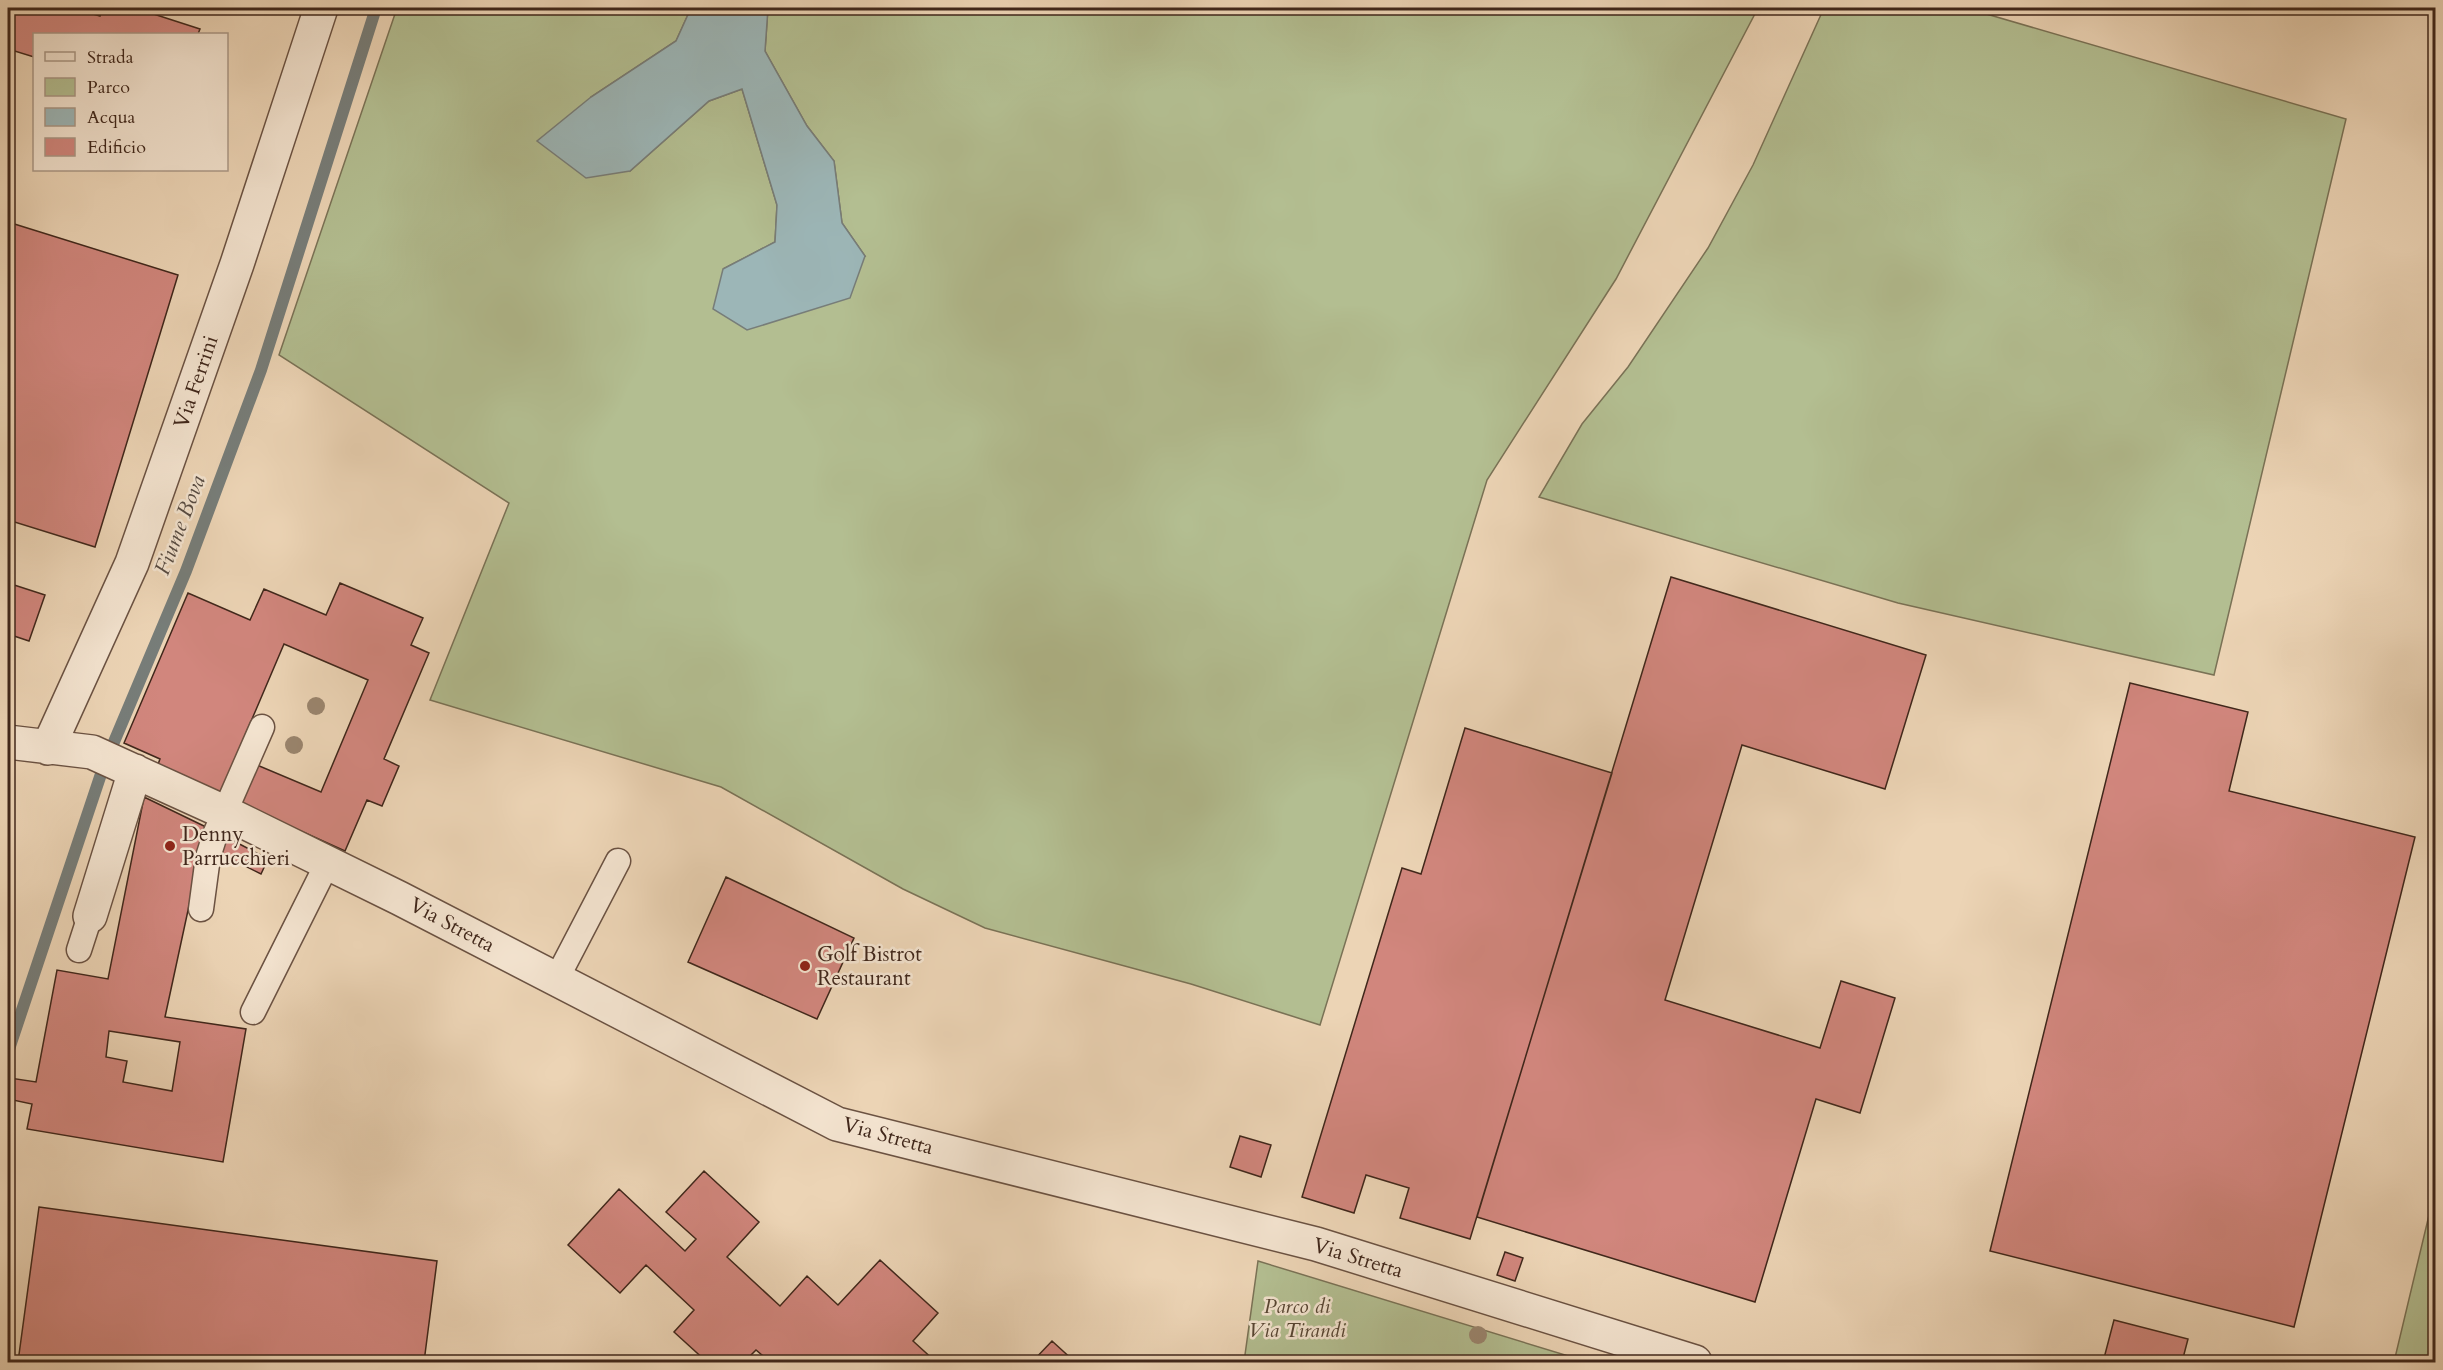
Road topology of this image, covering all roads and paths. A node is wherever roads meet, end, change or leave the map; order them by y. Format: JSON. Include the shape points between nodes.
{"nodes":[{"id":1,"x":321,"y":8,"type":"edge"},
{"id":2,"x":262,"y":727,"type":"dead end"},
{"id":3,"x":8,"y":742,"type":"edge"},
{"id":4,"x":48,"y":748,"type":"junction"},
{"id":5,"x":135,"y":771,"type":"junction"},
{"id":6,"x":224,"y":812,"type":"junction"},
{"id":7,"x":618,"y":861,"type":"dead end"},
{"id":8,"x":328,"y":862,"type":"junction"},
{"id":9,"x":201,"y":909,"type":"dead end"},
{"id":10,"x":90,"y":916,"type":"joint"},
{"id":11,"x":79,"y":950,"type":"dead end"},
{"id":12,"x":556,"y":980,"type":"junction"},
{"id":13,"x":253,"y":1012,"type":"dead end"},
{"id":14,"x":1695,"y":1362,"type":"edge"}],
"edges":[{"from":1,"to":4,"type":"street","name":"Via Ferrini","via":[[237,264],[132,563]]},
{"from":2,"to":6,"type":"lane"},
{"from":3,"to":4,"type":"street","name":"Via Stretta"},
{"from":4,"to":5,"type":"street","name":"Via Stretta","via":[[92,752]]},
{"from":5,"to":6,"type":"street","name":"Via Stretta"},
{"from":5,"to":10,"type":"street"},
{"from":6,"to":8,"type":"street","name":"Via Stretta"},
{"from":6,"to":9,"type":"lane","via":[[208,857]]},
{"from":7,"to":12,"type":"lane"},
{"from":8,"to":12,"type":"street","name":"Via Stretta"},
{"from":8,"to":13,"type":"lane"},
{"from":10,"to":11,"type":"lane"},
{"from":12,"to":14,"type":"street","name":"Via Stretta","via":[[837,1124],[1316,1244]]}]}
